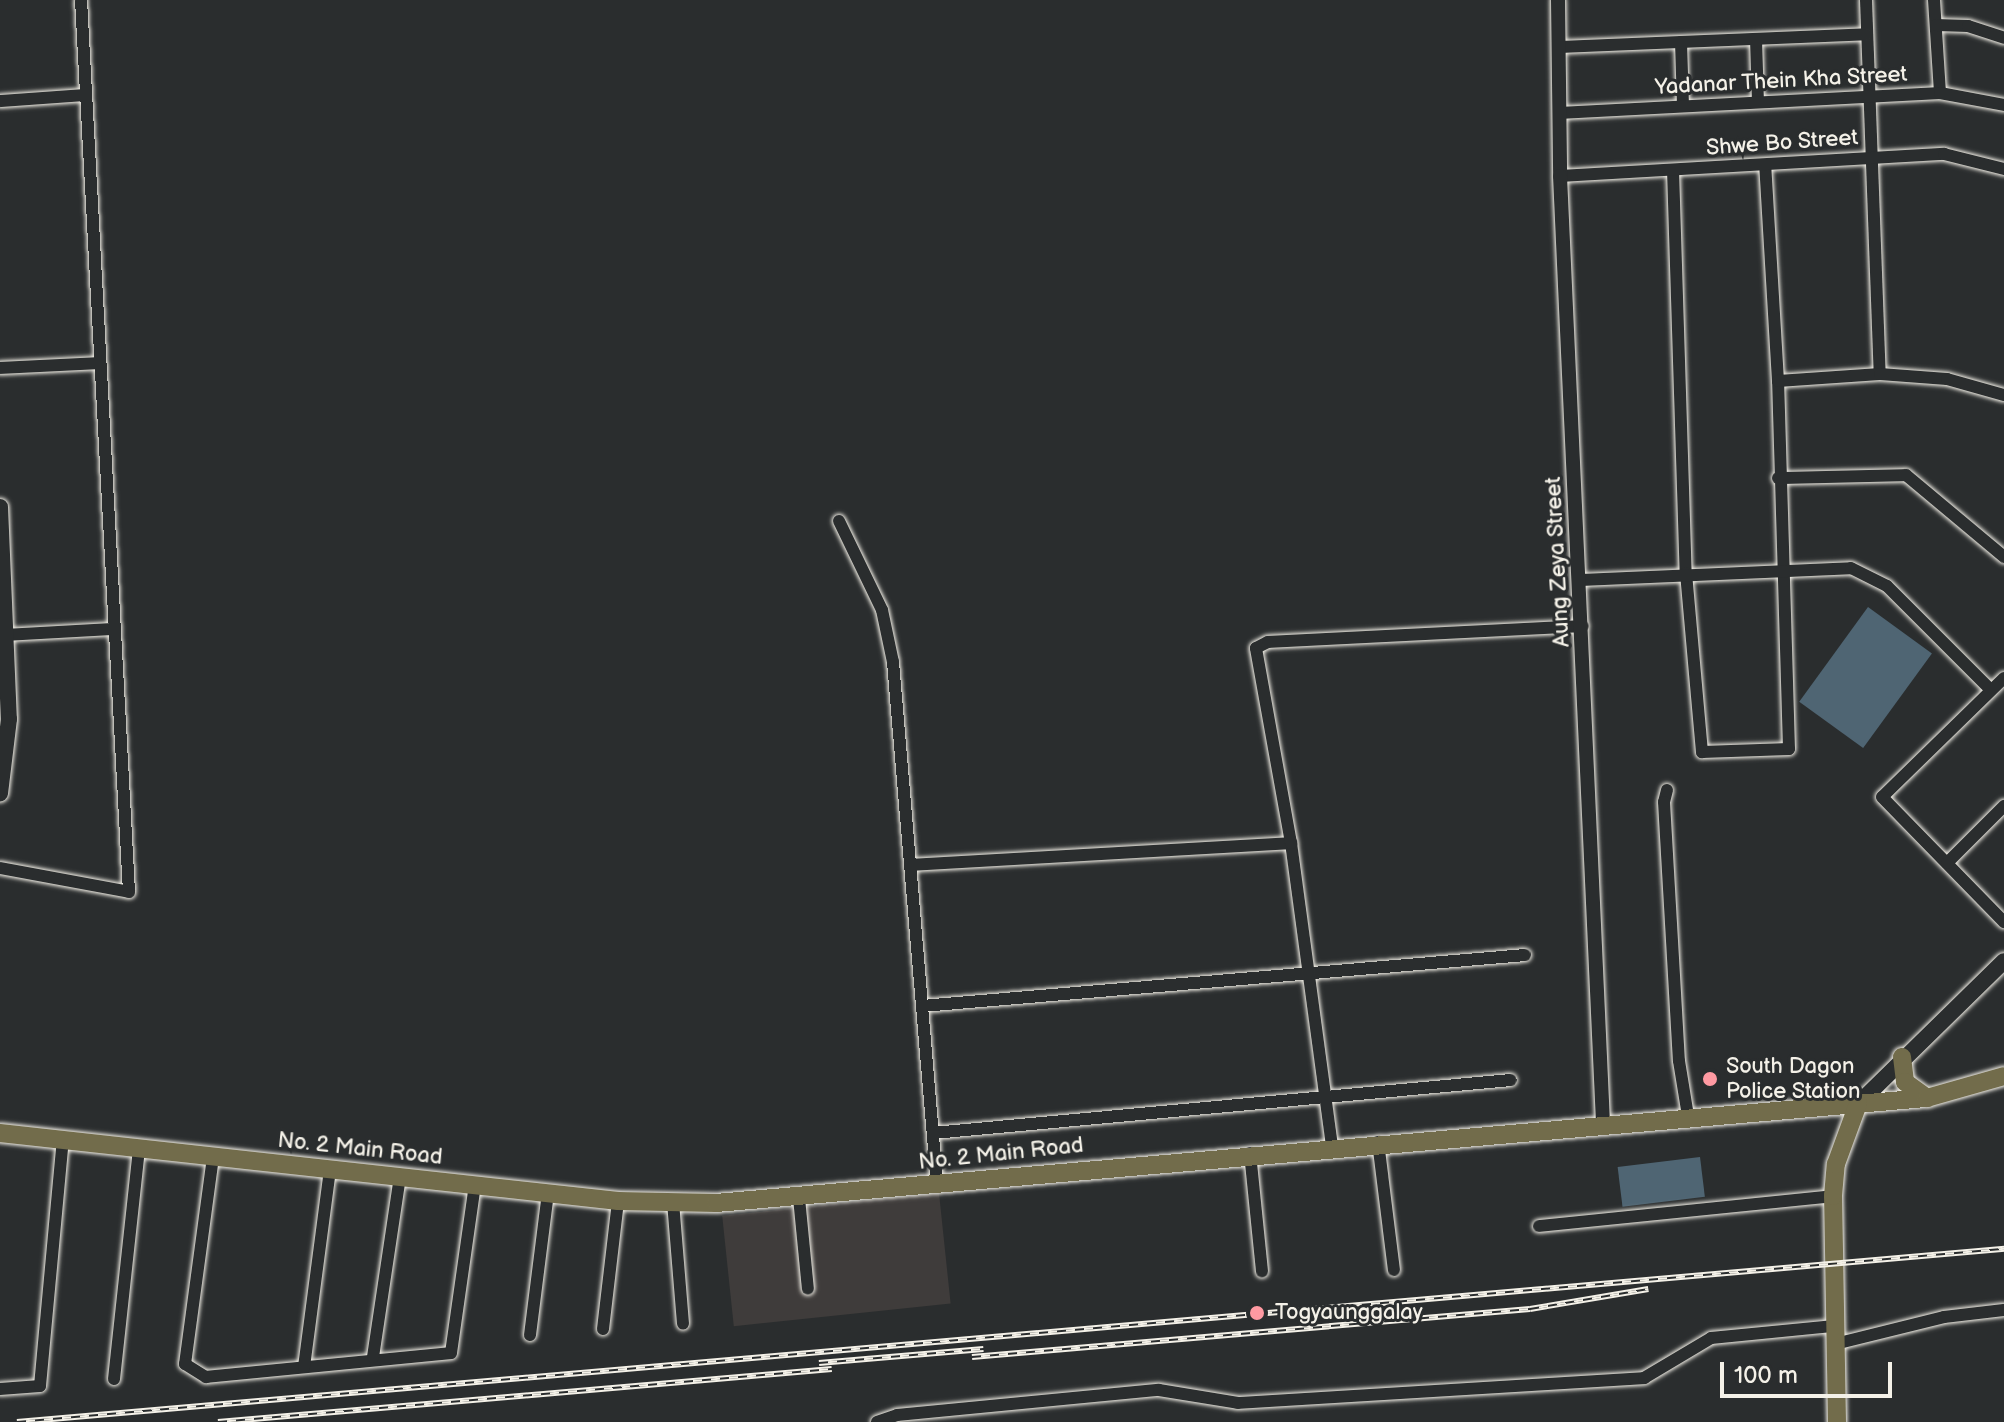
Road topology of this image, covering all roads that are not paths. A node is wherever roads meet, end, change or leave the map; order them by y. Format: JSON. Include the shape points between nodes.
{"nodes":[{"id":1,"x":81,"y":0,"type":"edge"},
{"id":2,"x":1558,"y":0,"type":"edge"},
{"id":3,"x":1866,"y":0,"type":"edge"},
{"id":4,"x":1934,"y":0,"type":"edge"},
{"id":5,"x":1936,"y":25,"type":"junction"},
{"id":6,"x":1867,"y":34,"type":"junction"},
{"id":7,"x":2004,"y":38,"type":"edge"},
{"id":8,"x":1756,"y":39,"type":"junction"},
{"id":9,"x":1681,"y":42,"type":"junction"},
{"id":10,"x":1560,"y":47,"type":"junction"},
{"id":11,"x":1940,"y":93,"type":"junction"},
{"id":12,"x":86,"y":95,"type":"junction"},
{"id":13,"x":1869,"y":96,"type":"junction"},
{"id":14,"x":0,"y":101,"type":"edge"},
{"id":15,"x":1758,"y":102,"type":"junction"},
{"id":16,"x":2004,"y":105,"type":"edge"},
{"id":17,"x":1683,"y":106,"type":"junction"},
{"id":18,"x":1559,"y":113,"type":"junction"},
{"id":19,"x":1871,"y":158,"type":"junction"},
{"id":20,"x":1765,"y":165,"type":"junction"},
{"id":21,"x":2004,"y":169,"type":"edge"},
{"id":22,"x":1673,"y":170,"type":"junction"},
{"id":23,"x":1560,"y":176,"type":"junction"},
{"id":24,"x":100,"y":363,"type":"junction"},
{"id":25,"x":0,"y":368,"type":"edge"},
{"id":26,"x":1880,"y":374,"type":"junction"},
{"id":27,"x":1778,"y":381,"type":"junction"},
{"id":28,"x":2004,"y":395,"type":"edge"},
{"id":29,"x":1778,"y":478,"type":"junction"},
{"id":30,"x":0,"y":507,"type":"edge"},
{"id":31,"x":839,"y":521,"type":"dead end"},
{"id":32,"x":2002,"y":551,"type":"edge"},
{"id":33,"x":1783,"y":569,"type":"junction"},
{"id":34,"x":1686,"y":573,"type":"junction"},
{"id":35,"x":1581,"y":580,"type":"junction"},
{"id":36,"x":1583,"y":626,"type":"junction"},
{"id":37,"x":115,"y":629,"type":"junction"},
{"id":38,"x":6,"y":635,"type":"junction"},
{"id":39,"x":2004,"y":678,"type":"edge"},
{"id":40,"x":1991,"y":690,"type":"junction"},
{"id":41,"x":1667,"y":790,"type":"dead end"},
{"id":42,"x":0,"y":793,"type":"edge"},
{"id":43,"x":2004,"y":806,"type":"edge"},
{"id":44,"x":1291,"y":843,"type":"junction"},
{"id":45,"x":1947,"y":863,"type":"junction"},
{"id":46,"x":911,"y":865,"type":"junction"},
{"id":47,"x":0,"y":868,"type":"edge"},
{"id":48,"x":2004,"y":922,"type":"edge"},
{"id":49,"x":1525,"y":955,"type":"dead end"},
{"id":50,"x":2004,"y":961,"type":"edge"},
{"id":51,"x":1309,"y":975,"type":"junction"},
{"id":52,"x":922,"y":1006,"type":"junction"},
{"id":53,"x":1902,"y":1057,"type":"junction"},
{"id":54,"x":2004,"y":1076,"type":"edge"},
{"id":55,"x":1511,"y":1080,"type":"dead end"},
{"id":56,"x":1927,"y":1098,"type":"junction"},
{"id":57,"x":1326,"y":1101,"type":"junction"},
{"id":58,"x":1858,"y":1104,"type":"junction"},
{"id":59,"x":1688,"y":1116,"type":"junction"},
{"id":60,"x":1603,"y":1123,"type":"junction"},
{"id":61,"x":0,"y":1133,"type":"edge"},
{"id":62,"x":933,"y":1133,"type":"junction"},
{"id":63,"x":63,"y":1140,"type":"junction"},
{"id":64,"x":1378,"y":1142,"type":"junction"},
{"id":65,"x":1332,"y":1146,"type":"junction"},
{"id":66,"x":139,"y":1149,"type":"junction"},
{"id":67,"x":1250,"y":1153,"type":"junction"},
{"id":68,"x":213,"y":1157,"type":"junction"},
{"id":69,"x":330,"y":1170,"type":"junction"},
{"id":70,"x":400,"y":1177,"type":"junction"},
{"id":71,"x":937,"y":1184,"type":"junction"},
{"id":72,"x":475,"y":1185,"type":"junction"},
{"id":73,"x":548,"y":1193,"type":"junction"},
{"id":74,"x":1833,"y":1196,"type":"junction"},
{"id":75,"x":799,"y":1198,"type":"junction"},
{"id":76,"x":618,"y":1201,"type":"junction"},
{"id":77,"x":673,"y":1202,"type":"junction"},
{"id":78,"x":1539,"y":1226,"type":"dead end"},
{"id":79,"x":1394,"y":1270,"type":"dead end"},
{"id":80,"x":1262,"y":1271,"type":"dead end"},
{"id":81,"x":808,"y":1289,"type":"dead end"},
{"id":82,"x":2004,"y":1310,"type":"edge"},
{"id":83,"x":683,"y":1324,"type":"dead end"},
{"id":84,"x":603,"y":1329,"type":"dead end"},
{"id":85,"x":530,"y":1335,"type":"dead end"},
{"id":86,"x":1834,"y":1335,"type":"junction"},
{"id":87,"x":373,"y":1357,"type":"junction"},
{"id":88,"x":304,"y":1367,"type":"junction"},
{"id":89,"x":114,"y":1379,"type":"dead end"},
{"id":90,"x":0,"y":1389,"type":"edge"},
{"id":91,"x":877,"y":1422,"type":"edge"},
{"id":92,"x":1837,"y":1422,"type":"edge"}],
"edges":[{"from":1,"to":12,"type":"street"},
{"from":2,"to":10,"type":"street","name":"Aung Zeya Street"},
{"from":3,"to":6,"type":"street"},
{"from":4,"to":5,"type":"street"},
{"from":5,"to":7,"type":"street","via":[[1968,26]]},
{"from":5,"to":11,"type":"street"},
{"from":6,"to":8,"type":"street"},
{"from":6,"to":13,"type":"street"},
{"from":8,"to":9,"type":"street"},
{"from":8,"to":15,"type":"street"},
{"from":9,"to":10,"type":"street"},
{"from":9,"to":17,"type":"street"},
{"from":10,"to":18,"type":"street","name":"Aung Zeya Street"},
{"from":11,"to":13,"type":"street","name":"Yadanar Thein Kha Street"},
{"from":11,"to":16,"type":"street","name":"Yadanar Thein Kha Street"},
{"from":12,"to":14,"type":"street"},
{"from":12,"to":24,"type":"street"},
{"from":13,"to":15,"type":"street","name":"Yadanar Thein Kha Street"},
{"from":13,"to":19,"type":"street"},
{"from":15,"to":17,"type":"street","name":"Yadanar Thein Kha Street"},
{"from":17,"to":18,"type":"street","name":"Yadanar Thein Kha Street"},
{"from":18,"to":23,"type":"street","name":"Aung Zeya Street"},
{"from":19,"to":20,"type":"street","name":"Shwe Bo Street"},
{"from":19,"to":21,"type":"street","name":"Shwe Bo Street","via":[[1944,154]]},
{"from":19,"to":26,"type":"street"},
{"from":20,"to":22,"type":"street","name":"Shwe Bo Street"},
{"from":20,"to":27,"type":"street"},
{"from":22,"to":23,"type":"street","name":"Shwe Bo Street"},
{"from":22,"to":34,"type":"street"},
{"from":23,"to":35,"type":"street","name":"Aung Zeya Street"},
{"from":24,"to":25,"type":"street"},
{"from":24,"to":37,"type":"street"},
{"from":26,"to":27,"type":"street"},
{"from":26,"to":28,"type":"street","via":[[1947,379]]},
{"from":27,"to":29,"type":"street"},
{"from":29,"to":32,"type":"street","via":[[1906,475]]},
{"from":29,"to":33,"type":"street"},
{"from":30,"to":38,"type":"main road"},
{"from":31,"to":46,"type":"street","via":[[882,610],[893,662]]},
{"from":33,"to":34,"type":"street"},
{"from":33,"to":34,"type":"street","via":[[1789,749],[1702,752]]},
{"from":33,"to":40,"type":"street","via":[[1851,568],[1870,574]]},
{"from":34,"to":35,"type":"street"},
{"from":35,"to":36,"type":"street","name":"Aung Zeya Street"},
{"from":36,"to":44,"type":"street","via":[[1260,644],[1257,658]]},
{"from":36,"to":60,"type":"street","name":"Aung Zeya Street"},
{"from":37,"to":38,"type":"street"},
{"from":37,"to":47,"type":"street","via":[[129,892]]},
{"from":38,"to":42,"type":"main road","via":[[9,719]]},
{"from":39,"to":40,"type":"street"},
{"from":40,"to":45,"type":"street","via":[[1882,797]]},
{"from":41,"to":59,"type":"street","via":[[1679,1061]]},
{"from":43,"to":45,"type":"street"},
{"from":44,"to":46,"type":"street"},
{"from":44,"to":51,"type":"street"},
{"from":45,"to":48,"type":"street"},
{"from":46,"to":52,"type":"street"},
{"from":49,"to":51,"type":"street"},
{"from":50,"to":53,"type":"main road"},
{"from":51,"to":52,"type":"street"},
{"from":51,"to":57,"type":"street"},
{"from":52,"to":62,"type":"street"},
{"from":53,"to":56,"type":"main road","via":[[1905,1082]]},
{"from":53,"to":58,"type":"main road"},
{"from":54,"to":56,"type":"main road","name":"No. 2 Main Road"},
{"from":55,"to":57,"type":"street"},
{"from":56,"to":58,"type":"main road","name":"No. 2 Main Road"},
{"from":57,"to":62,"type":"street"},
{"from":57,"to":65,"type":"street"},
{"from":58,"to":59,"type":"main road","name":"No. 2 Main Road"},
{"from":58,"to":74,"type":"main road","via":[[1836,1164]]},
{"from":59,"to":60,"type":"main road","name":"No. 2 Main Road"},
{"from":60,"to":64,"type":"main road","name":"No. 2 Main Road"},
{"from":61,"to":63,"type":"main road","name":"No. 2 Main Road"},
{"from":62,"to":71,"type":"street"},
{"from":63,"to":66,"type":"main road","name":"No. 2 Main Road"},
{"from":63,"to":90,"type":"street","via":[[40,1386]]},
{"from":64,"to":65,"type":"main road","name":"No. 2 Main Road"},
{"from":64,"to":79,"type":"street"},
{"from":65,"to":67,"type":"main road","name":"No. 2 Main Road"},
{"from":66,"to":68,"type":"main road","name":"No. 2 Main Road"},
{"from":66,"to":89,"type":"street"},
{"from":67,"to":71,"type":"main road","name":"No. 2 Main Road"},
{"from":67,"to":80,"type":"street"},
{"from":68,"to":69,"type":"main road","name":"No. 2 Main Road"},
{"from":68,"to":88,"type":"street","via":[[185,1364],[206,1377]]},
{"from":69,"to":70,"type":"main road","name":"No. 2 Main Road"},
{"from":69,"to":88,"type":"street"},
{"from":70,"to":72,"type":"main road","name":"No. 2 Main Road"},
{"from":70,"to":87,"type":"street"},
{"from":71,"to":75,"type":"main road","name":"No. 2 Main Road"},
{"from":72,"to":73,"type":"main road","name":"No. 2 Main Road"},
{"from":72,"to":87,"type":"street","via":[[454,1351]]},
{"from":73,"to":76,"type":"main road","name":"No. 2 Main Road"},
{"from":73,"to":85,"type":"street"},
{"from":74,"to":78,"type":"street"},
{"from":74,"to":86,"type":"main road"},
{"from":75,"to":77,"type":"main road","name":"No. 2 Main Road"},
{"from":75,"to":81,"type":"street"},
{"from":76,"to":77,"type":"main road","name":"No. 2 Main Road"},
{"from":76,"to":84,"type":"street"},
{"from":77,"to":83,"type":"street"},
{"from":82,"to":86,"type":"street"},
{"from":86,"to":91,"type":"street","via":[[1711,1338],[1644,1378],[1238,1403],[1159,1390],[897,1415]]},
{"from":86,"to":92,"type":"main road"},
{"from":87,"to":88,"type":"street"}]}
